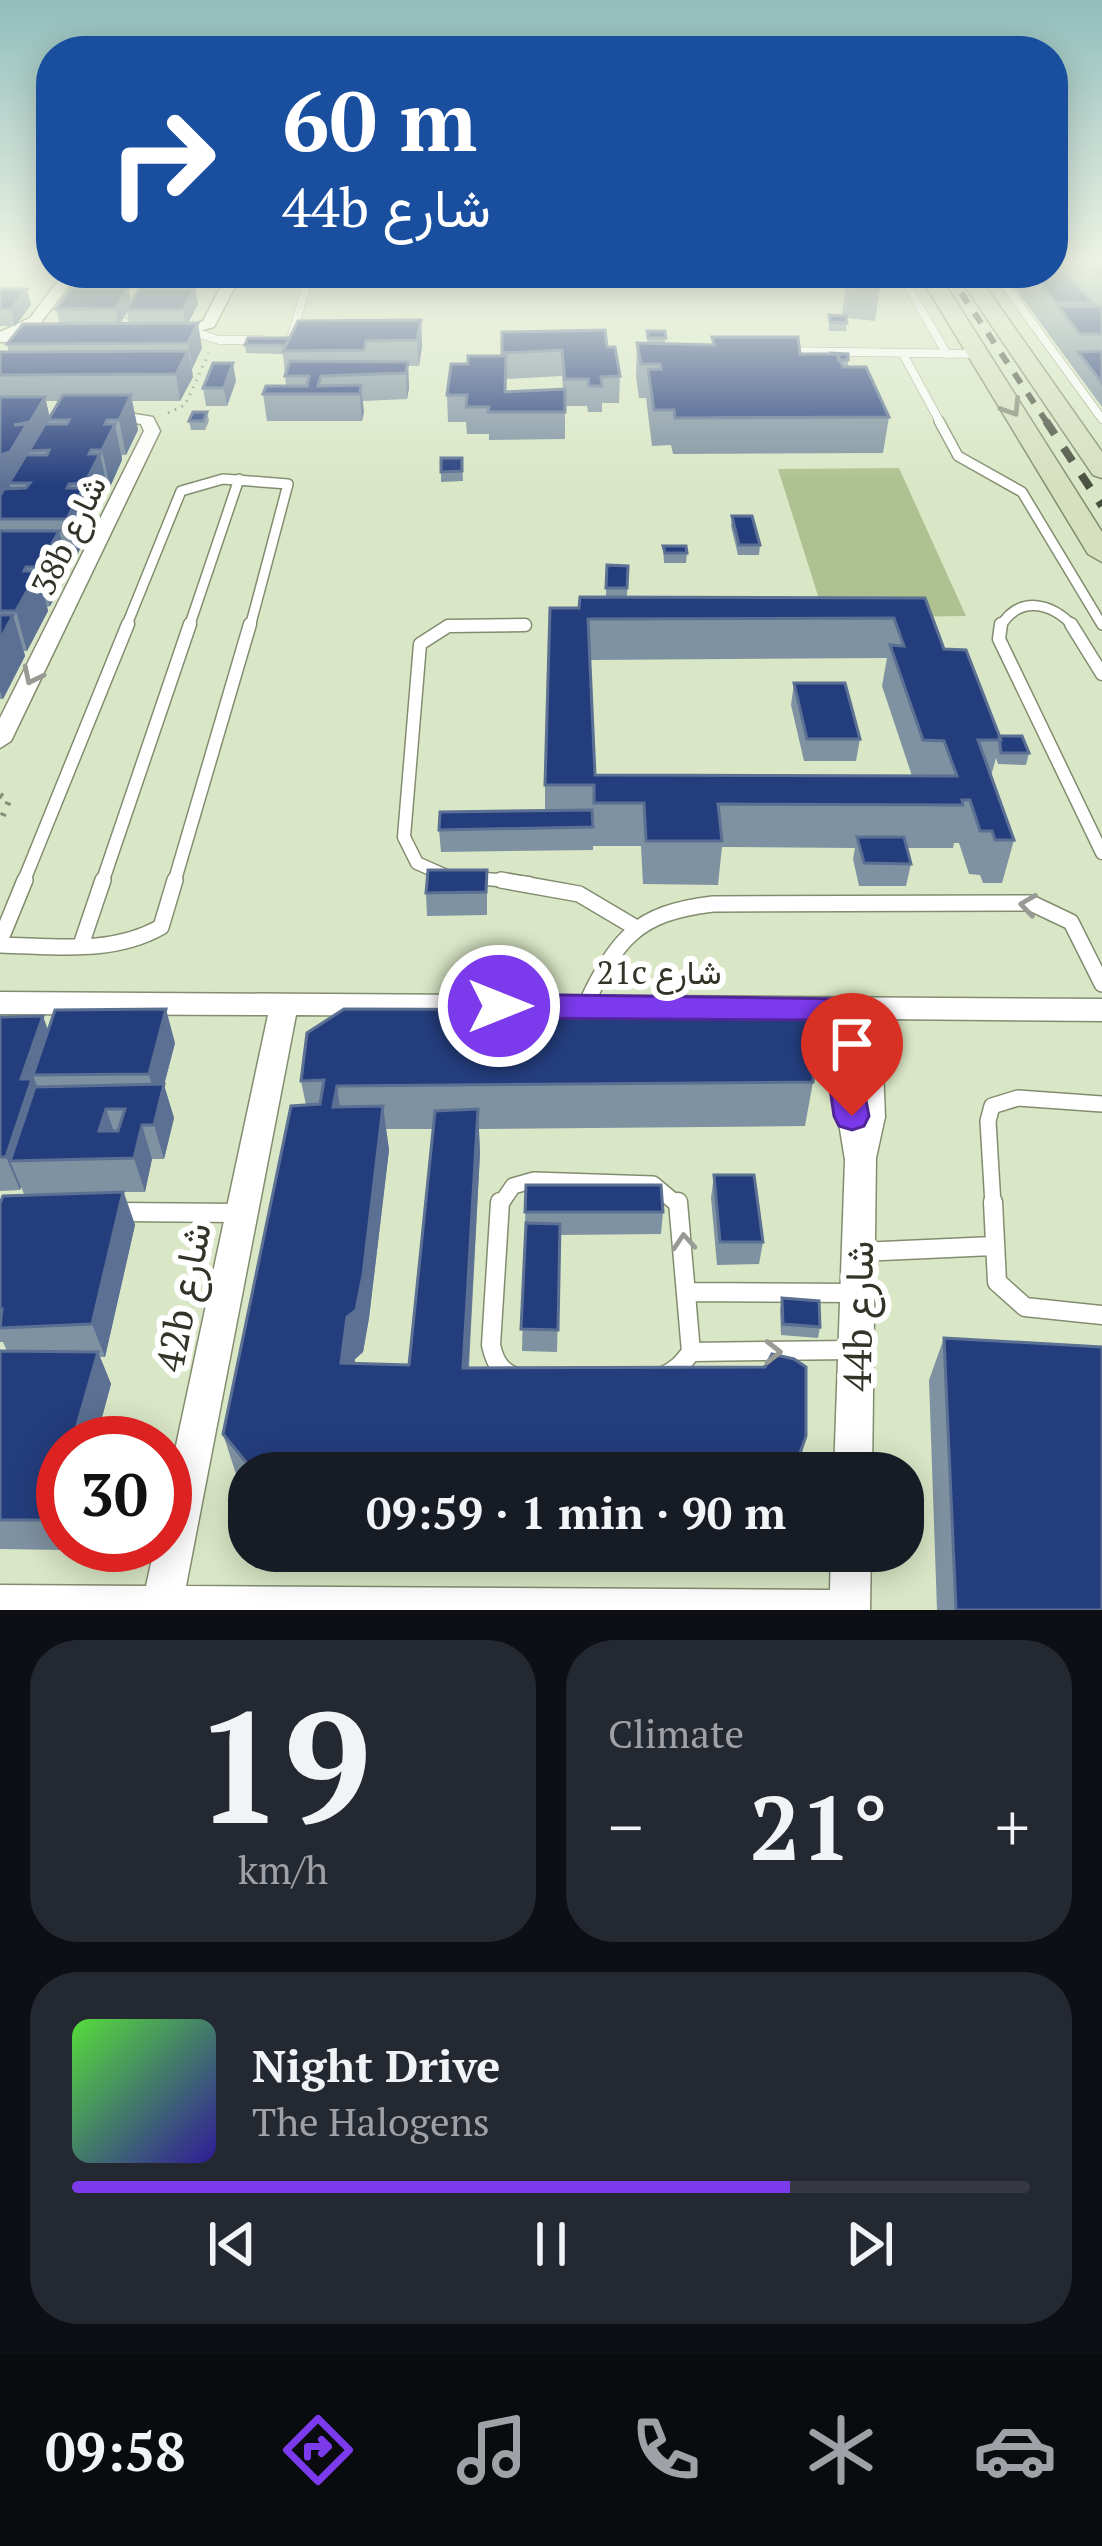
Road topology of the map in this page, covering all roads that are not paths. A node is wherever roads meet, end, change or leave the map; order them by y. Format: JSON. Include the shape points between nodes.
{"nodes":[{"id":1,"x":170,"y":336,"type":"edge"},
{"id":2,"x":207,"y":336,"type":"edge"},
{"id":3,"x":292,"y":336,"type":"edge"},
{"id":4,"x":939,"y":336,"type":"edge"},
{"id":5,"x":964,"y":336,"type":"edge"},
{"id":6,"x":1008,"y":336,"type":"edge"},
{"id":7,"x":1042,"y":336,"type":"edge"},
{"id":8,"x":0,"y":337,"type":"edge"},
{"id":9,"x":114,"y":338,"type":"edge"},
{"id":10,"x":159,"y":338,"type":"edge"},
{"id":11,"x":291,"y":340,"type":"junction"},
{"id":12,"x":310,"y":341,"type":"edge"},
{"id":13,"x":1013,"y":344,"type":"junction"},
{"id":14,"x":784,"y":351,"type":"edge"},
{"id":15,"x":903,"y":354,"type":"junction"},
{"id":16,"x":946,"y":354,"type":"junction"},
{"id":17,"x":978,"y":354,"type":"junction"},
{"id":18,"x":1057,"y":357,"type":"junction"},
{"id":19,"x":81,"y":414,"type":"edge"},
{"id":20,"x":1102,"y":419,"type":"edge"},
{"id":21,"x":1102,"y":470,"type":"edge"},
{"id":22,"x":239,"y":479,"type":"junction"},
{"id":23,"x":1102,"y":554,"type":"edge"},
{"id":24,"x":525,"y":625,"type":"dead end"},
{"id":25,"x":1102,"y":625,"type":"edge"},
{"id":26,"x":1102,"y":674,"type":"edge"},
{"id":27,"x":0,"y":742,"type":"edge"},
{"id":28,"x":1102,"y":853,"type":"edge"},
{"id":29,"x":633,"y":926,"type":"junction"},
{"id":30,"x":0,"y":943,"type":"edge"},
{"id":31,"x":81,"y":945,"type":"junction"},
{"id":32,"x":1102,"y":984,"type":"edge"},
{"id":33,"x":0,"y":1003,"type":"edge"},
{"id":34,"x":284,"y":1005,"type":"junction"},
{"id":35,"x":585,"y":1006,"type":"junction"},
{"id":36,"x":850,"y":1008,"type":"junction"},
{"id":37,"x":1102,"y":1010,"type":"edge"},
{"id":38,"x":1102,"y":1103,"type":"edge"},
{"id":39,"x":88,"y":1211,"type":"edge"},
{"id":40,"x":242,"y":1213,"type":"junction"},
{"id":41,"x":993,"y":1246,"type":"junction"},
{"id":42,"x":859,"y":1252,"type":"junction"},
{"id":43,"x":687,"y":1292,"type":"junction"},
{"id":44,"x":858,"y":1293,"type":"junction"},
{"id":45,"x":1102,"y":1316,"type":"edge"},
{"id":46,"x":856,"y":1350,"type":"junction"},
{"id":47,"x":691,"y":1352,"type":"junction"},
{"id":48,"x":854,"y":1452,"type":"edge"},
{"id":49,"x":851,"y":1572,"type":"edge"},
{"id":50,"x":0,"y":1605,"type":"edge"},
{"id":51,"x":162,"y":1606,"type":"junction"},
{"id":52,"x":850,"y":1610,"type":"edge"}],
"edges":[{"from":1,"to":10,"type":"street"},
{"from":2,"to":11,"type":"lane"},
{"from":3,"to":11,"type":"lane"},
{"from":4,"to":16,"type":"lane"},
{"from":5,"to":17,"type":"main road"},
{"from":6,"to":13,"type":"main road"},
{"from":7,"to":18,"type":"lane"},
{"from":8,"to":9,"type":"street"},
{"from":11,"to":12,"type":"lane"},
{"from":13,"to":18,"type":"main road"},
{"from":13,"to":21,"type":"main road"},
{"from":14,"to":15,"type":"lane"},
{"from":15,"to":16,"type":"lane"},
{"from":15,"to":25,"type":"lane","via":[[952,448],[1022,492]]},
{"from":16,"to":17,"type":"lane"},
{"from":17,"to":23,"type":"main road","one_way":true},
{"from":18,"to":20,"type":"lane"},
{"from":19,"to":27,"type":"street","name":"38b شارع","one_way":true,"via":[[147,420],[150,437]]},
{"from":22,"to":30,"type":"lane","via":[[181,491]]},
{"from":22,"to":31,"type":"lane"},
{"from":22,"to":31,"type":"lane","via":[[277,481],[290,490],[173,897],[161,926],[142,941]]},
{"from":24,"to":29,"type":"lane","via":[[448,626],[420,644],[407,851],[453,877],[573,890]]},
{"from":26,"to":28,"type":"lane","via":[[1058,608],[1018,610],[1001,622],[999,639]]},
{"from":32,"to":29,"type":"lane","one_way":true,"via":[[1071,922],[1031,903],[713,904],[682,906]]},
{"from":29,"to":35,"type":"lane","via":[[612,948]]},
{"from":30,"to":31,"type":"lane"},
{"from":33,"to":34,"type":"street","name":"21c شارع"},
{"from":34,"to":35,"type":"street","name":"21c شارع"},
{"from":34,"to":40,"type":"street","name":"42b شارع"},
{"from":35,"to":36,"type":"street","name":"21c شارع"},
{"from":36,"to":37,"type":"street","name":"21c شارع"},
{"from":36,"to":42,"type":"street","name":"44b شارع","via":[[870,1117]]},
{"from":38,"to":41,"type":"lane","via":[[1018,1098],[992,1106]]},
{"from":39,"to":40,"type":"lane"},
{"from":40,"to":51,"type":"street","name":"42b شارع"},
{"from":41,"to":42,"type":"lane"},
{"from":41,"to":45,"type":"lane","via":[[998,1282],[1013,1301]]},
{"from":42,"to":44,"type":"street","name":"44b شارع"},
{"from":43,"to":44,"type":"lane"},
{"from":43,"to":47,"type":"lane"},
{"from":43,"to":47,"type":"lane","one_way":true,"via":[[681,1212],[664,1187],[534,1180],[500,1201],[491,1345],[507,1374],[657,1381],[679,1372]]},
{"from":44,"to":46,"type":"street","name":"44b شارع"},
{"from":47,"to":46,"type":"lane","one_way":true},
{"from":46,"to":48,"type":"street","name":"44b شارع"},
{"from":49,"to":52,"type":"street"},
{"from":50,"to":51,"type":"street"},
{"from":51,"to":52,"type":"street"}]}
